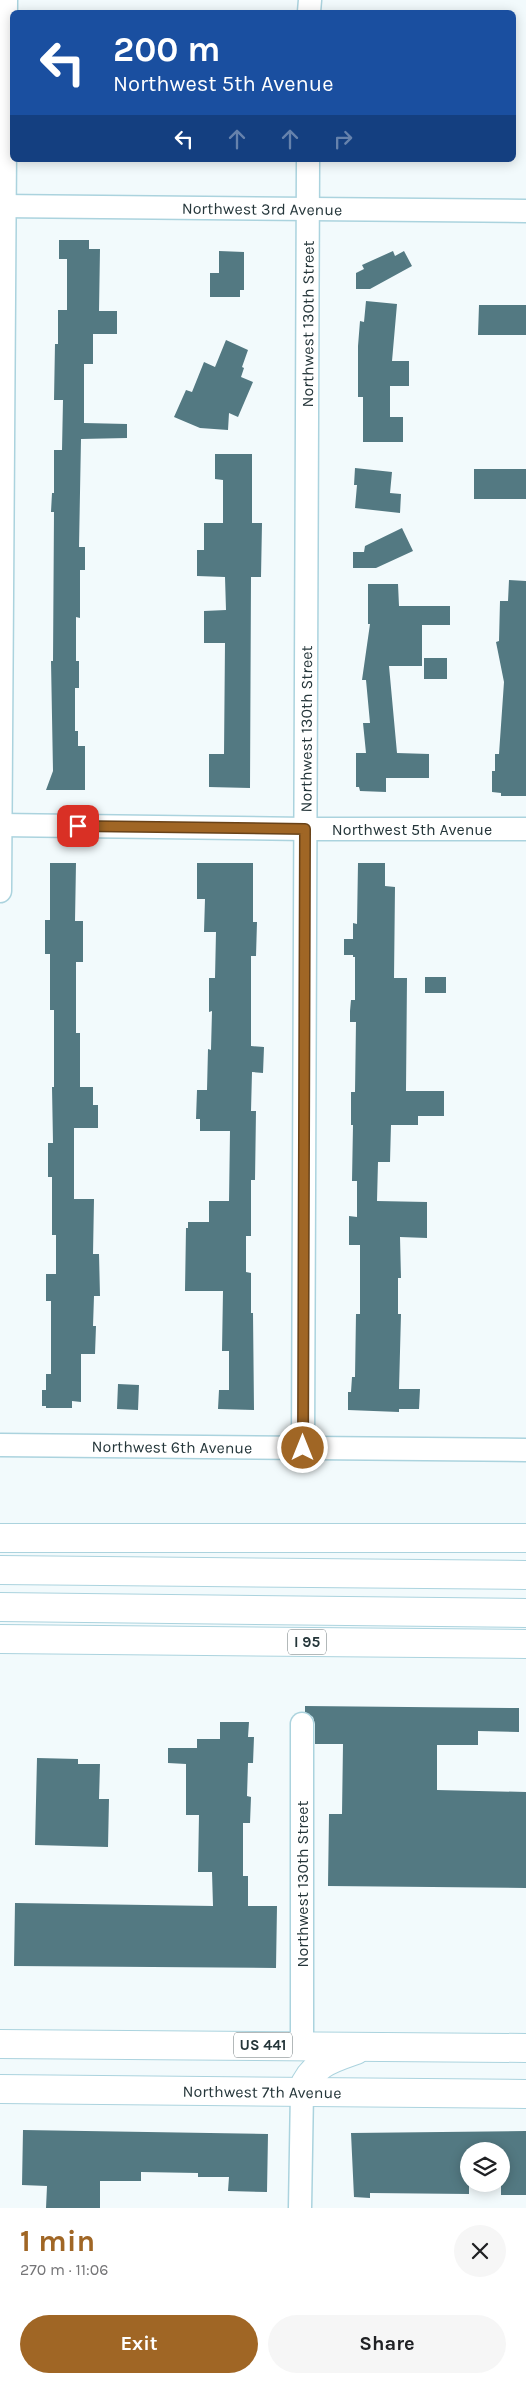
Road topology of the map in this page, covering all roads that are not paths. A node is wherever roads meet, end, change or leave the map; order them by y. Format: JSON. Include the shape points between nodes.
{"nodes":[{"id":1,"x":6,"y":0,"type":"edge"},
{"id":2,"x":308,"y":162,"type":"edge"},
{"id":3,"x":2,"y":206,"type":"edge"},
{"id":4,"x":307,"y":210,"type":"junction"},
{"id":5,"x":526,"y":211,"type":"edge"},
{"id":6,"x":0,"y":825,"type":"edge"},
{"id":7,"x":305,"y":829,"type":"junction"},
{"id":8,"x":526,"y":829,"type":"edge"},
{"id":9,"x":0,"y":891,"type":"edge"},
{"id":10,"x":0,"y":1445,"type":"edge"},
{"id":11,"x":303,"y":1448,"type":"junction"},
{"id":12,"x":526,"y":1450,"type":"edge"},
{"id":13,"x":0,"y":1538,"type":"edge"},
{"id":14,"x":526,"y":1538,"type":"edge"},
{"id":15,"x":0,"y":1570,"type":"edge"},
{"id":16,"x":526,"y":1575,"type":"edge"},
{"id":17,"x":0,"y":1607,"type":"edge"},
{"id":18,"x":526,"y":1613,"type":"edge"},
{"id":19,"x":0,"y":1640,"type":"edge"},
{"id":20,"x":526,"y":1644,"type":"edge"},
{"id":21,"x":302,"y":1724,"type":"dead end"},
{"id":22,"x":0,"y":2044,"type":"edge"},
{"id":23,"x":302,"y":2045,"type":"junction"},
{"id":24,"x":374,"y":2046,"type":"junction"},
{"id":25,"x":526,"y":2048,"type":"edge"},
{"id":26,"x":0,"y":2089,"type":"edge"},
{"id":27,"x":302,"y":2091,"type":"junction"},
{"id":28,"x":526,"y":2094,"type":"edge"},
{"id":29,"x":300,"y":2208,"type":"edge"}],
"edges":[{"from":1,"to":3,"type":"street"},
{"from":2,"to":4,"type":"street","name":"Northwest 130th Street"},
{"from":3,"to":4,"type":"street","name":"Northwest 3rd Avenue"},
{"from":3,"to":6,"type":"street"},
{"from":4,"to":5,"type":"street","name":"Northwest 3rd Avenue"},
{"from":4,"to":7,"type":"street","name":"Northwest 130th Street"},
{"from":6,"to":7,"type":"street","name":"Northwest 5th Avenue"},
{"from":6,"to":9,"type":"street"},
{"from":7,"to":8,"type":"street","name":"Northwest 5th Avenue"},
{"from":7,"to":11,"type":"street","name":"Northwest 130th Street"},
{"from":10,"to":11,"type":"street","name":"Northwest 6th Avenue"},
{"from":11,"to":12,"type":"street","name":"Northwest 6th Avenue"},
{"from":13,"to":14,"type":"main road"},
{"from":15,"to":16,"type":"main road"},
{"from":17,"to":18,"type":"main road"},
{"from":19,"to":20,"type":"main road","number":"I 95"},
{"from":21,"to":23,"type":"street","name":"Northwest 130th Street"},
{"from":22,"to":23,"type":"main road","number":"US 441"},
{"from":23,"to":24,"type":"main road","number":"US 441"},
{"from":24,"to":25,"type":"main road","number":"US 441"},
{"from":24,"to":27,"type":"main road","via":[[325,2062],[306,2078]]},
{"from":26,"to":27,"type":"main road","name":"Northwest 7th Avenue"},
{"from":27,"to":28,"type":"main road","name":"Northwest 7th Avenue"},
{"from":27,"to":29,"type":"street"}]}
